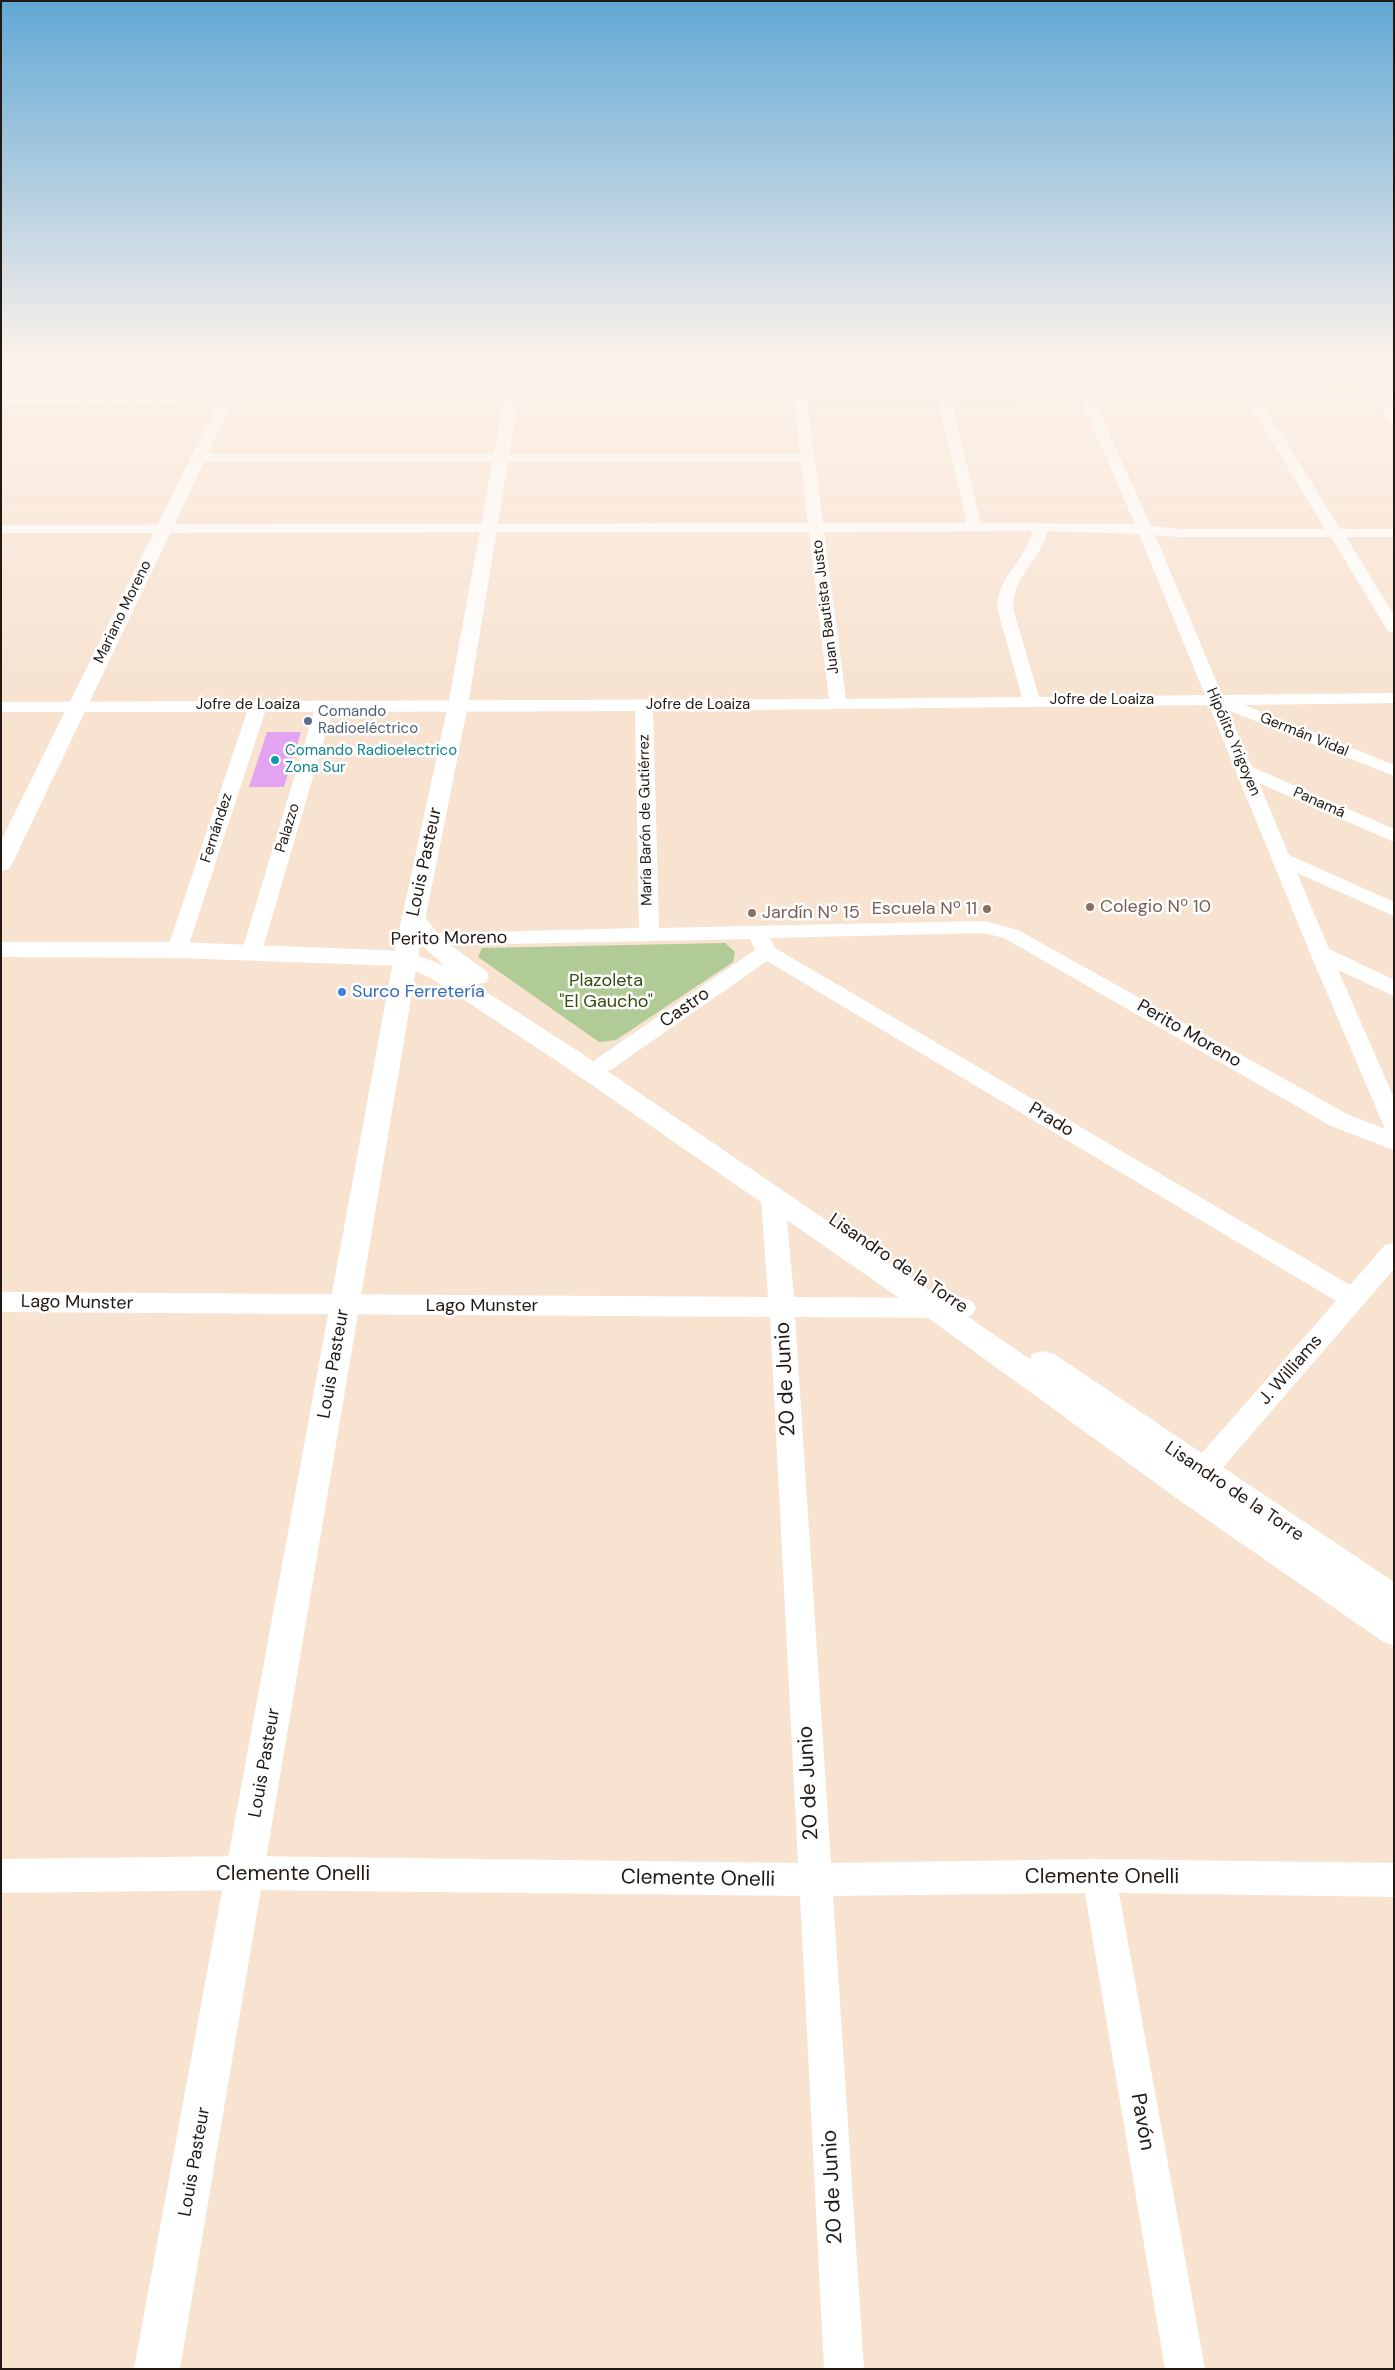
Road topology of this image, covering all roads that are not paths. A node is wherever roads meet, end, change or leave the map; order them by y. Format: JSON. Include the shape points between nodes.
{"nodes":[{"id":1,"x":192,"y":471,"type":"edge"},
{"id":2,"x":498,"y":471,"type":"edge"},
{"id":3,"x":809,"y":471,"type":"edge"},
{"id":4,"x":962,"y":471,"type":"edge"},
{"id":5,"x":1118,"y":471,"type":"edge"},
{"id":6,"x":1297,"y":471,"type":"edge"},
{"id":7,"x":975,"y":527,"type":"junction"},
{"id":8,"x":1040,"y":527,"type":"junction"},
{"id":9,"x":1,"y":528,"type":"edge"},
{"id":10,"x":164,"y":528,"type":"junction"},
{"id":11,"x":816,"y":528,"type":"junction"},
{"id":12,"x":489,"y":529,"type":"junction"},
{"id":13,"x":1145,"y":530,"type":"junction"},
{"id":14,"x":1336,"y":533,"type":"junction"},
{"id":15,"x":1394,"y":533,"type":"edge"},
{"id":16,"x":1394,"y":628,"type":"edge"},
{"id":17,"x":1394,"y":698,"type":"edge"},
{"id":18,"x":1214,"y":699,"type":"junction"},
{"id":19,"x":1031,"y":700,"type":"junction"},
{"id":20,"x":838,"y":704,"type":"junction"},
{"id":21,"x":78,"y":705,"type":"junction"},
{"id":22,"x":325,"y":705,"type":"junction"},
{"id":23,"x":458,"y":705,"type":"junction"},
{"id":24,"x":1,"y":706,"type":"edge"},
{"id":25,"x":258,"y":706,"type":"junction"},
{"id":26,"x":644,"y":706,"type":"junction"},
{"id":27,"x":1244,"y":770,"type":"junction"},
{"id":28,"x":1394,"y":771,"type":"edge"},
{"id":29,"x":1394,"y":836,"type":"edge"},
{"id":30,"x":1282,"y":859,"type":"junction"},
{"id":31,"x":1,"y":864,"type":"edge"},
{"id":32,"x":1394,"y":910,"type":"edge"},
{"id":33,"x":649,"y":935,"type":"junction"},
{"id":34,"x":414,"y":939,"type":"junction"},
{"id":35,"x":762,"y":942,"type":"junction"},
{"id":36,"x":1,"y":949,"type":"edge"},
{"id":37,"x":177,"y":950,"type":"junction"},
{"id":38,"x":252,"y":952,"type":"junction"},
{"id":39,"x":1320,"y":953,"type":"junction"},
{"id":40,"x":1394,"y":989,"type":"edge"},
{"id":41,"x":604,"y":1064,"type":"junction"},
{"id":42,"x":1384,"y":1080,"type":"edge"},
{"id":43,"x":1394,"y":1125,"type":"edge"},
{"id":44,"x":1394,"y":1142,"type":"edge"},
{"id":45,"x":773,"y":1198,"type":"junction"},
{"id":46,"x":1394,"y":1252,"type":"edge"},
{"id":47,"x":1354,"y":1299,"type":"junction"},
{"id":48,"x":1,"y":1302,"type":"edge"},
{"id":49,"x":344,"y":1306,"type":"junction"},
{"id":50,"x":782,"y":1308,"type":"junction"},
{"id":51,"x":948,"y":1308,"type":"junction"},
{"id":52,"x":1197,"y":1480,"type":"junction"},
{"id":53,"x":1394,"y":1601,"type":"edge"},
{"id":54,"x":1394,"y":1630,"type":"edge"},
{"id":55,"x":246,"y":1873,"type":"junction"},
{"id":56,"x":1,"y":1876,"type":"edge"},
{"id":57,"x":1099,"y":1876,"type":"junction"},
{"id":58,"x":815,"y":1880,"type":"junction"},
{"id":59,"x":1394,"y":1880,"type":"edge"},
{"id":60,"x":157,"y":2369,"type":"edge"},
{"id":61,"x":844,"y":2369,"type":"edge"},
{"id":62,"x":1185,"y":2369,"type":"edge"}],
"edges":[{"from":1,"to":10,"type":"main road","name":"Mariano Moreno"},
{"from":2,"to":12,"type":"main road","name":"Louis Pasteur"},
{"from":3,"to":11,"type":"street","name":"Juan Bautista Justo"},
{"from":4,"to":7,"type":"street"},
{"from":5,"to":13,"type":"street","name":"Hipólito Yrigoyen"},
{"from":6,"to":14,"type":"street"},
{"from":7,"to":8,"type":"street"},
{"from":7,"to":11,"type":"street"},
{"from":8,"to":13,"type":"street"},
{"from":8,"to":19,"type":"street","via":[[1036,546],[1006,586],[1004,598]]},
{"from":9,"to":10,"type":"street"},
{"from":10,"to":12,"type":"street"},
{"from":10,"to":21,"type":"main road","name":"Mariano Moreno"},
{"from":11,"to":12,"type":"street"},
{"from":11,"to":20,"type":"street","name":"Juan Bautista Justo"},
{"from":12,"to":23,"type":"main road","name":"Louis Pasteur"},
{"from":13,"to":14,"type":"street"},
{"from":13,"to":18,"type":"street","name":"Hipólito Yrigoyen"},
{"from":14,"to":15,"type":"street"},
{"from":14,"to":16,"type":"street"},
{"from":17,"to":18,"type":"street","name":"Jofre de Loaiza"},
{"from":18,"to":19,"type":"street","name":"Jofre de Loaiza"},
{"from":18,"to":27,"type":"street","name":"Hipólito Yrigoyen"},
{"from":18,"to":28,"type":"street","name":"Germán Vidal"},
{"from":19,"to":20,"type":"street","name":"Jofre de Loaiza"},
{"from":20,"to":26,"type":"street","name":"Jofre de Loaiza"},
{"from":21,"to":24,"type":"street","name":"Jofre de Loaiza"},
{"from":21,"to":25,"type":"street","name":"Jofre de Loaiza"},
{"from":21,"to":31,"type":"main road","name":"Mariano Moreno"},
{"from":22,"to":23,"type":"street","name":"Jofre de Loaiza"},
{"from":22,"to":25,"type":"street","name":"Jofre de Loaiza"},
{"from":22,"to":38,"type":"street","name":"Palazzo"},
{"from":23,"to":26,"type":"street","name":"Jofre de Loaiza"},
{"from":23,"to":34,"type":"main road","name":"Louis Pasteur"},
{"from":25,"to":37,"type":"street","name":"Fernández"},
{"from":26,"to":33,"type":"street","name":"María Barón de Gutiérrez"},
{"from":27,"to":29,"type":"street","name":"Panamá"},
{"from":27,"to":30,"type":"street","name":"Hipólito Yrigoyen"},
{"from":30,"to":32,"type":"street"},
{"from":30,"to":39,"type":"street","name":"Hipólito Yrigoyen"},
{"from":33,"to":34,"type":"street","name":"Perito Moreno"},
{"from":33,"to":35,"type":"street","name":"Perito Moreno"},
{"from":34,"to":38,"type":"main road","name":"Perito Moreno"},
{"from":34,"to":41,"type":"main road","name":"Lisandro de la Torre","via":[[458,964]]},
{"from":34,"to":45,"type":"main road","name":"Lisandro de la Torre","via":[[440,973],[572,1059]]},
{"from":34,"to":49,"type":"main road","name":"Louis Pasteur"},
{"from":35,"to":41,"type":"street","name":"Castro"},
{"from":35,"to":44,"type":"street","name":"Perito Moreno","via":[[984,927],[1011,934],[1339,1120]]},
{"from":35,"to":47,"type":"street","name":"Prado"},
{"from":36,"to":37,"type":"main road","name":"Perito Moreno"},
{"from":37,"to":38,"type":"main road","name":"Perito Moreno"},
{"from":39,"to":40,"type":"street"},
{"from":39,"to":42,"type":"street","name":"Hipólito Yrigoyen"},
{"from":41,"to":51,"type":"main road","name":"Lisandro de la Torre"},
{"from":42,"to":43,"type":"street","name":"Hipólito Yrigoyen"},
{"from":45,"to":50,"type":"street","name":"20 de Junio"},
{"from":45,"to":51,"type":"main road","name":"Lisandro de la Torre"},
{"from":46,"to":47,"type":"street","name":"J. Williams"},
{"from":47,"to":52,"type":"street","name":"J. Williams"},
{"from":48,"to":49,"type":"street","name":"Lago Munster"},
{"from":49,"to":50,"type":"street","name":"Lago Munster"},
{"from":49,"to":55,"type":"main road","name":"Louis Pasteur"},
{"from":50,"to":51,"type":"street","name":"Lago Munster"},
{"from":50,"to":58,"type":"street","name":"20 de Junio"},
{"from":51,"to":52,"type":"main road","name":"Lisandro de la Torre"},
{"from":52,"to":53,"type":"main road","name":"Lisandro de la Torre"},
{"from":52,"to":54,"type":"main road","name":"Lisandro de la Torre"},
{"from":55,"to":56,"type":"street","name":"Clemente Onelli"},
{"from":55,"to":58,"type":"street","name":"Clemente Onelli"},
{"from":55,"to":60,"type":"main road","name":"Louis Pasteur"},
{"from":57,"to":58,"type":"street","name":"Clemente Onelli"},
{"from":57,"to":59,"type":"street","name":"Clemente Onelli"},
{"from":57,"to":62,"type":"street","name":"Pavón"},
{"from":58,"to":61,"type":"street","name":"20 de Junio"}]}
